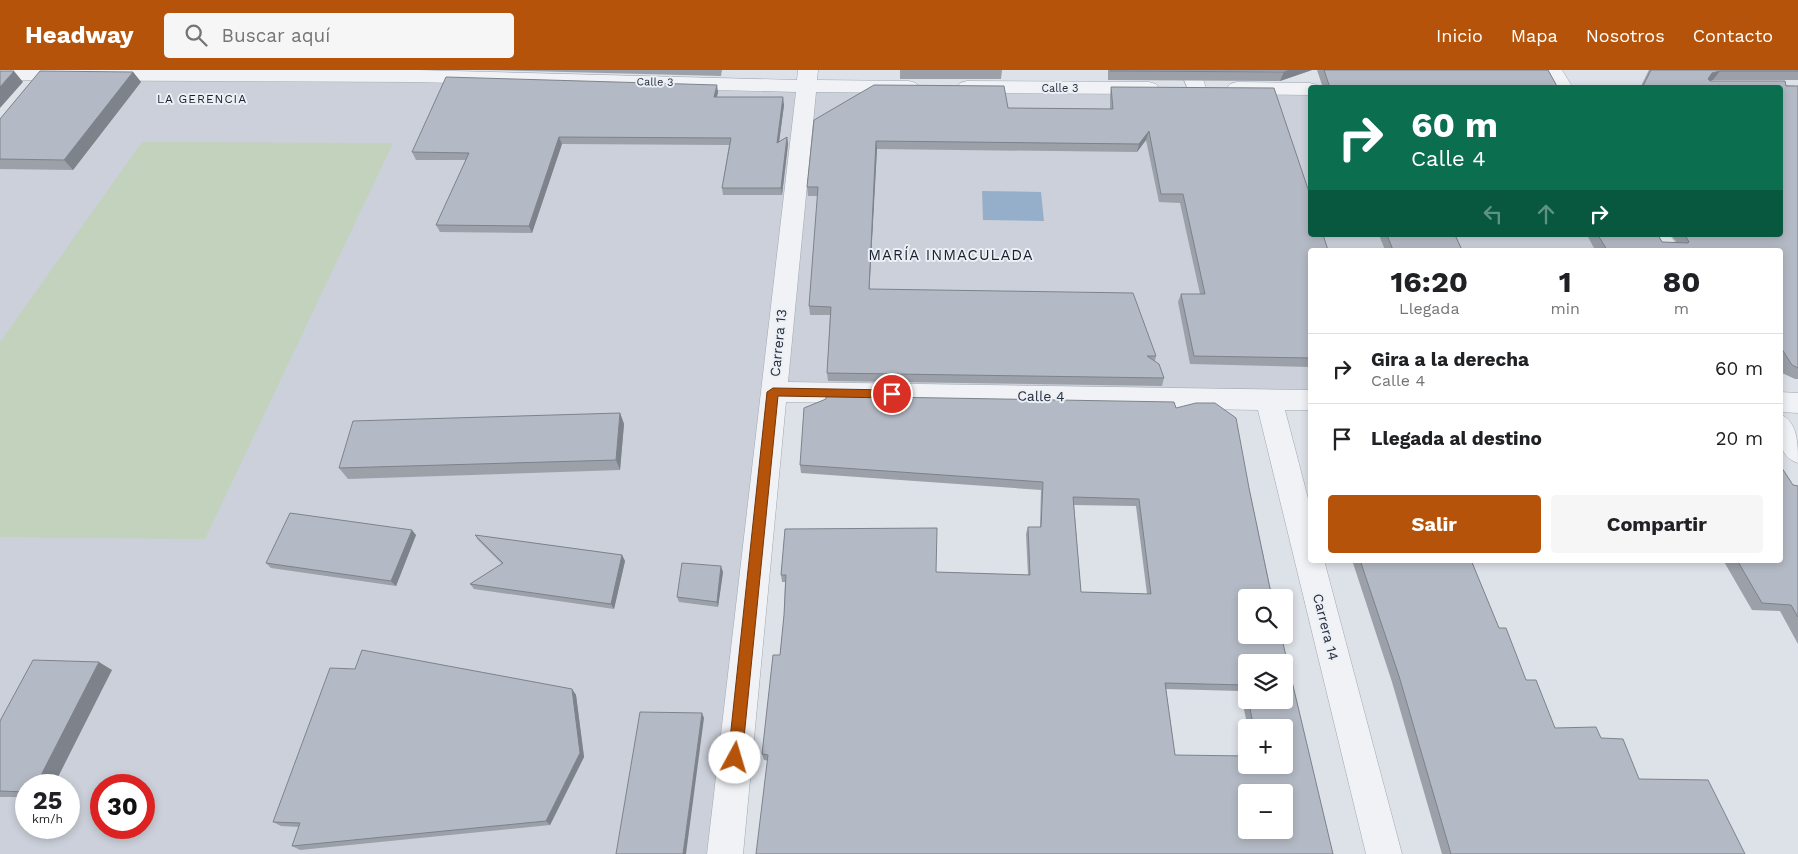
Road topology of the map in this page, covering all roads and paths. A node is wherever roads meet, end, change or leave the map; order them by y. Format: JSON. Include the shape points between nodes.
{"nodes":[{"id":1,"x":1552,"y":70,"type":"edge"},
{"id":2,"x":44,"y":72,"type":"edge"},
{"id":3,"x":418,"y":73,"type":"edge"},
{"id":4,"x":0,"y":74,"type":"edge"},
{"id":5,"x":807,"y":78,"type":"edge"},
{"id":6,"x":1182,"y":84,"type":"edge"},
{"id":7,"x":1561,"y":85,"type":"edge"},
{"id":8,"x":1308,"y":88,"type":"edge"},
{"id":9,"x":24,"y":95,"type":"edge"},
{"id":10,"x":1659,"y":237,"type":"edge"},
{"id":11,"x":1667,"y":248,"type":"edge"},
{"id":12,"x":773,"y":392,"type":"junction"},
{"id":13,"x":1268,"y":400,"type":"junction"},
{"id":14,"x":1308,"y":400,"type":"edge"},
{"id":15,"x":1783,"y":402,"type":"edge"},
{"id":16,"x":1798,"y":403,"type":"edge"},
{"id":17,"x":1783,"y":430,"type":"edge"},
{"id":18,"x":1798,"y":452,"type":"edge"},
{"id":19,"x":1308,"y":557,"type":"edge"},
{"id":20,"x":1310,"y":563,"type":"edge"},
{"id":21,"x":726,"y":854,"type":"edge"},
{"id":22,"x":1384,"y":854,"type":"edge"}],
"edges":[{"from":1,"to":7,"type":"street"},
{"from":2,"to":3,"type":"street","name":"Calle 3"},
{"from":2,"to":4,"type":"street","name":"Calle 3"},
{"from":2,"to":9,"type":"street"},
{"from":3,"to":5,"type":"street","name":"Calle 3"},
{"from":5,"to":6,"type":"street","name":"Calle 3","via":[[936,87]]},
{"from":5,"to":12,"type":"street","name":"Carrera 13"},
{"from":6,"to":8,"type":"street","name":"Calle 3"},
{"from":10,"to":11,"type":"street"},
{"from":12,"to":13,"type":"street","name":"Calle 4"},
{"from":12,"to":21,"type":"street","name":"Carrera 13"},
{"from":13,"to":14,"type":"street","name":"Calle 4"},
{"from":13,"to":19,"type":"street","name":"Carrera 14"},
{"from":15,"to":16,"type":"street"},
{"from":17,"to":18,"type":"street"},
{"from":20,"to":22,"type":"street","name":"Carrera 14"}]}
